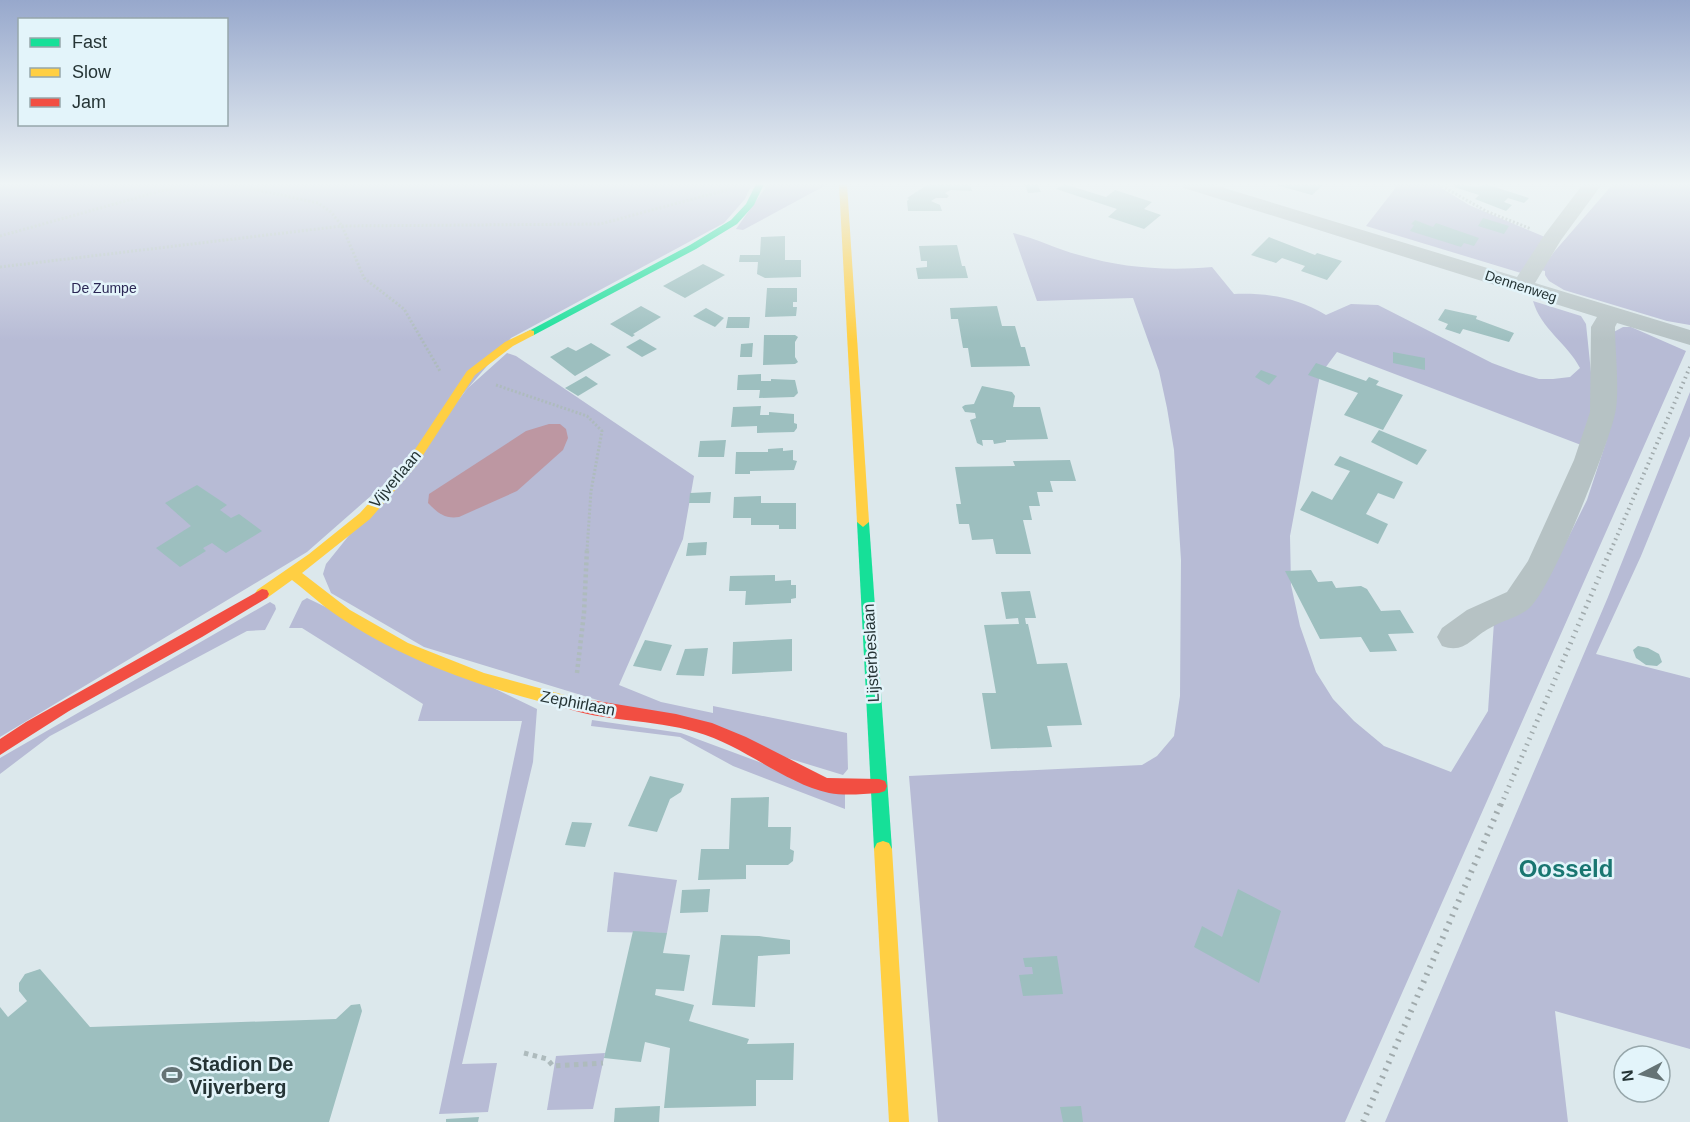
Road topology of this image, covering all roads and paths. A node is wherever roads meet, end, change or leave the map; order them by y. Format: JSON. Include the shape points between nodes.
{"nodes":[{"id":1,"x":242,"y":236,"type":"edge"},
{"id":2,"x":346,"y":236,"type":"edge"},
{"id":3,"x":709,"y":236,"type":"edge"},
{"id":4,"x":846,"y":236,"type":"edge"},
{"id":5,"x":1361,"y":236,"type":"edge"},
{"id":6,"x":1548,"y":236,"type":"edge"},
{"id":7,"x":1552,"y":238,"type":"joint"},
{"id":8,"x":0,"y":267,"type":"edge"},
{"id":9,"x":1522,"y":286,"type":"junction"},
{"id":10,"x":1611,"y":313,"type":"junction"},
{"id":11,"x":1690,"y":338,"type":"edge"},
{"id":12,"x":468,"y":376,"type":"junction"},
{"id":13,"x":458,"y":389,"type":"junction"},
{"id":14,"x":294,"y":574,"type":"junction"},
{"id":15,"x":1454,"y":637,"type":"dead end"},
{"id":16,"x":571,"y":703,"type":"junction"},
{"id":17,"x":0,"y":748,"type":"edge"},
{"id":18,"x":879,"y":786,"type":"junction"},
{"id":19,"x":524,"y":1053,"type":"dead end"},
{"id":20,"x":603,"y":1063,"type":"dead end"},
{"id":21,"x":899,"y":1122,"type":"edge"}],
"edges":[{"from":1,"to":8,"type":"path"},
{"from":2,"to":13,"type":"path","via":[[364,278],[404,309],[448,383]]},
{"from":3,"to":12,"type":"street","name":"Vijverlaan","via":[[509,344]]},
{"from":4,"to":18,"type":"street","name":"Lijsterbeslaan"},
{"from":5,"to":9,"type":"street","name":"Dennenweg"},
{"from":6,"to":7,"type":"path"},
{"from":7,"to":9,"type":"street"},
{"from":9,"to":10,"type":"street","name":"Dennenweg"},
{"from":10,"to":11,"type":"street","name":"Dennenweg"},
{"from":10,"to":15,"type":"street","via":[[1603,327],[1603,412],[1588,460],[1541,565],[1518,601],[1478,619]]},
{"from":12,"to":13,"type":"street","name":"Vijverlaan"},
{"from":12,"to":16,"type":"path","via":[[587,416],[602,431],[590,495],[583,639]]},
{"from":13,"to":14,"type":"street","name":"Vijverlaan","via":[[429,439],[392,488]]},
{"from":14,"to":16,"type":"street","name":"Zephirlaan","via":[[330,604],[387,638],[522,691]]},
{"from":14,"to":17,"type":"street","name":"Vijverlaan","via":[[187,639],[62,706]]},
{"from":16,"to":18,"type":"street","name":"Zephirlaan","via":[[697,726],[728,736],[820,783],[837,787]]},
{"from":18,"to":21,"type":"street","name":"Lijsterbeslaan"},
{"from":19,"to":20,"type":"path","via":[[547,1059],[554,1066]]}]}
